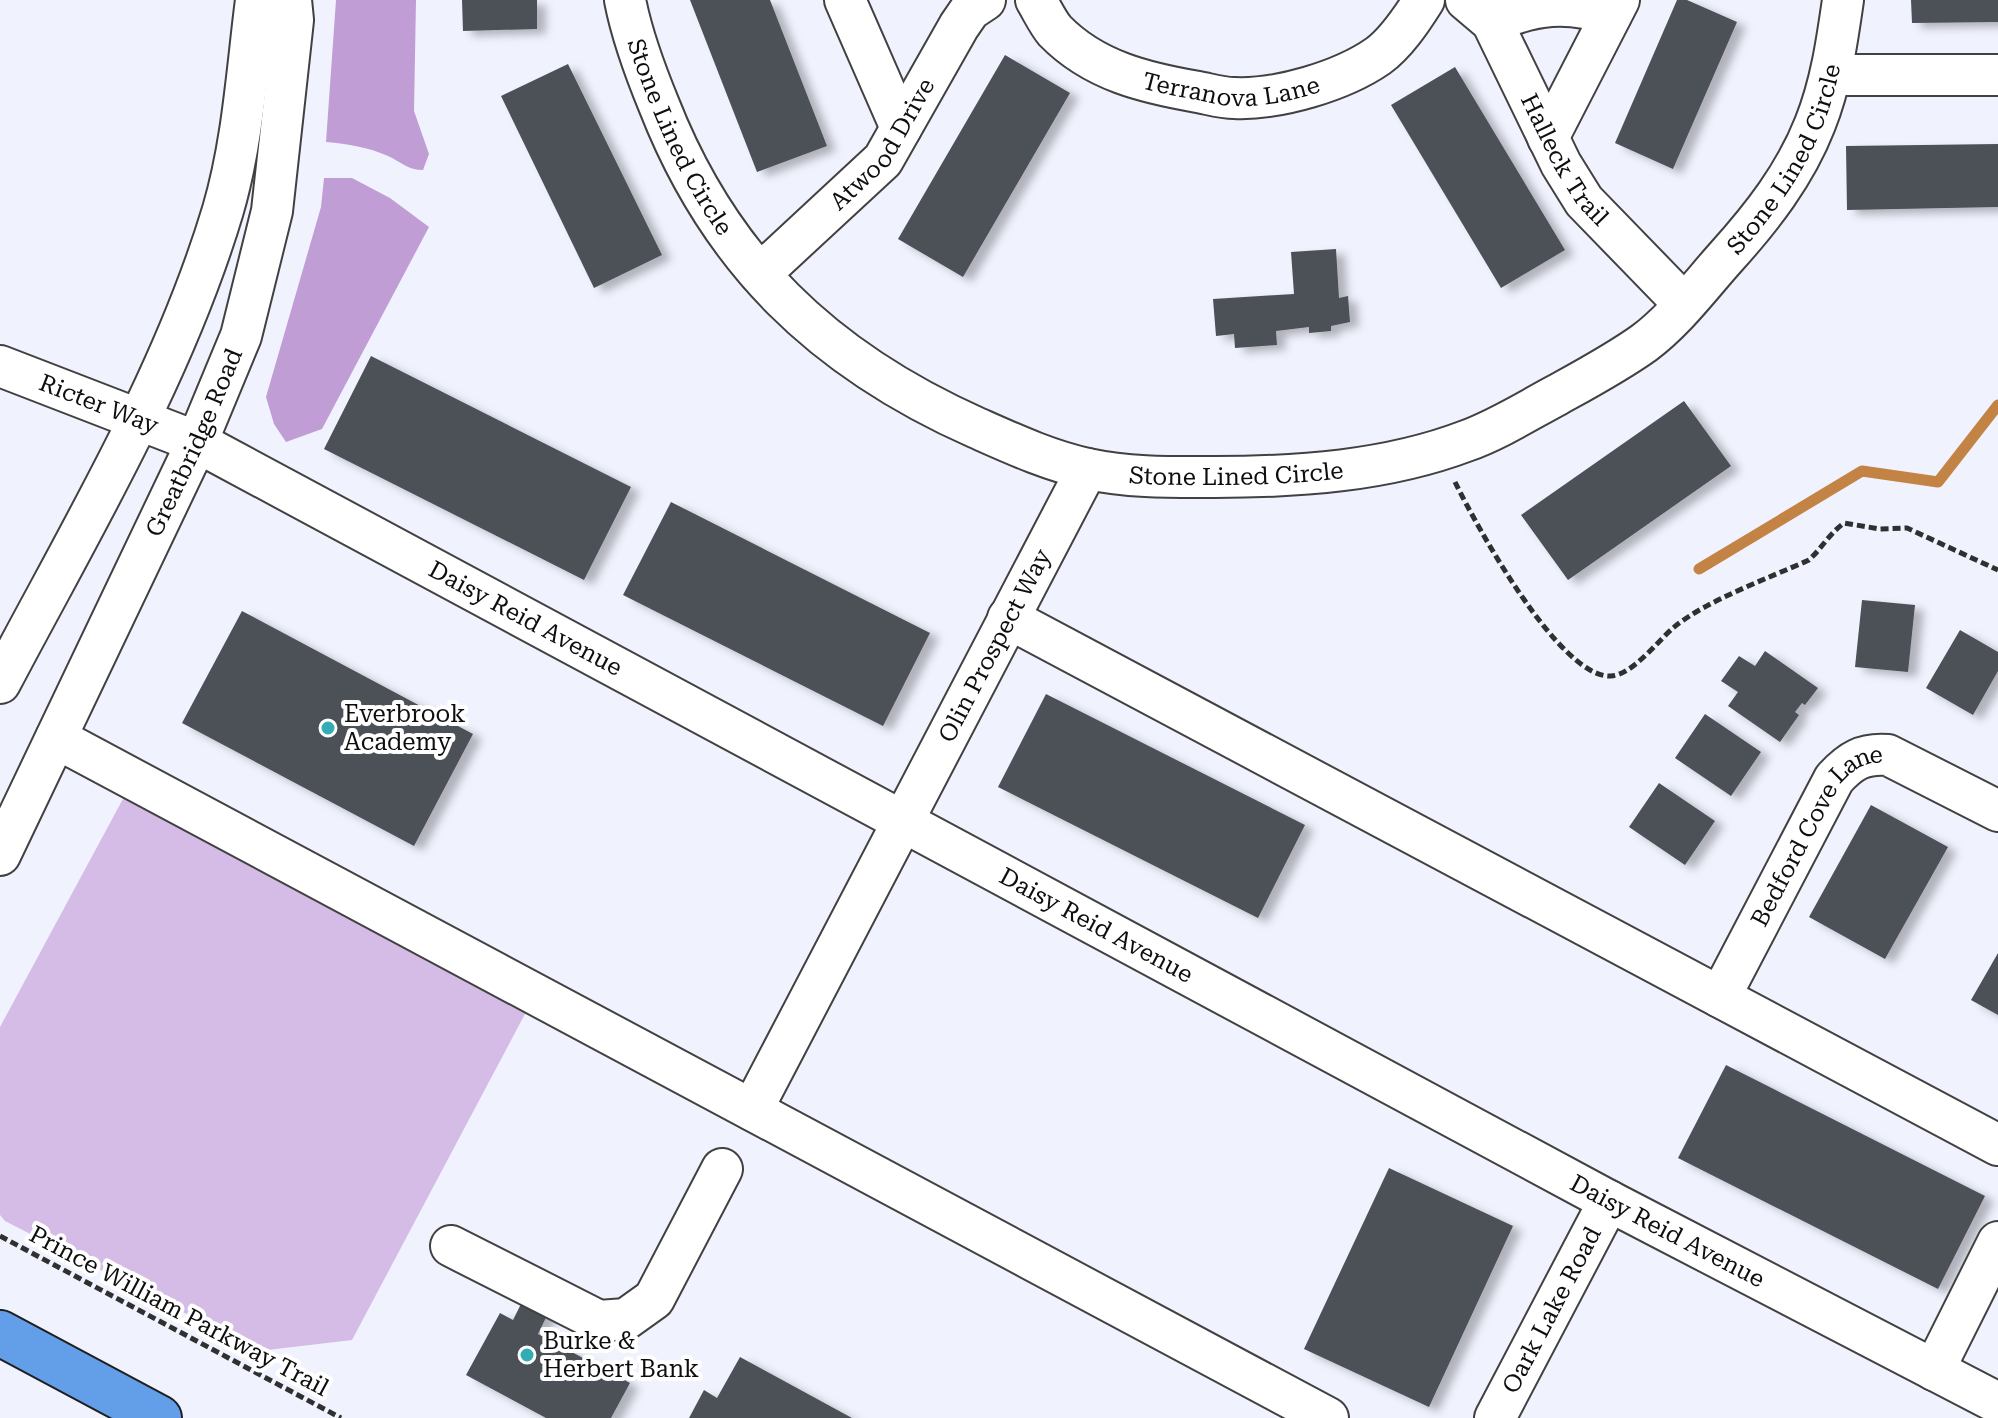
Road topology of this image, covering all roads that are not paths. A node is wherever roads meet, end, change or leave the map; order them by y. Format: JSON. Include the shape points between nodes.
{"nodes":[{"id":1,"x":256,"y":0,"type":"edge"},
{"id":2,"x":291,"y":0,"type":"edge"},
{"id":3,"x":625,"y":0,"type":"edge"},
{"id":4,"x":845,"y":0,"type":"edge"},
{"id":5,"x":985,"y":0,"type":"edge"},
{"id":6,"x":1036,"y":0,"type":"edge"},
{"id":7,"x":1424,"y":0,"type":"edge"},
{"id":8,"x":1843,"y":0,"type":"edge"},
{"id":9,"x":1615,"y":8,"type":"edge"},
{"id":10,"x":1479,"y":11,"type":"edge"},
{"id":11,"x":1831,"y":75,"type":"junction"},
{"id":12,"x":1998,"y":75,"type":"edge"},
{"id":13,"x":901,"y":128,"type":"junction"},
{"id":14,"x":1548,"y":138,"type":"junction"},
{"id":15,"x":760,"y":274,"type":"junction"},
{"id":16,"x":1684,"y":304,"type":"junction"},
{"id":17,"x":0,"y":366,"type":"edge"},
{"id":18,"x":139,"y":418,"type":"junction"},
{"id":19,"x":197,"y":442,"type":"junction"},
{"id":20,"x":1087,"y":469,"type":"junction"},
{"id":21,"x":1008,"y":618,"type":"junction"},
{"id":22,"x":0,"y":683,"type":"edge"},
{"id":23,"x":56,"y":738,"type":"junction"},
{"id":24,"x":1998,"y":811,"type":"edge"},
{"id":25,"x":901,"y":822,"type":"junction"},
{"id":26,"x":0,"y":855,"type":"edge"},
{"id":27,"x":1720,"y":997,"type":"junction"},
{"id":28,"x":752,"y":1110,"type":"junction"},
{"id":29,"x":1998,"y":1145,"type":"edge"},
{"id":30,"x":722,"y":1169,"type":"dead end"},
{"id":31,"x":1609,"y":1201,"type":"junction"},
{"id":32,"x":1998,"y":1242,"type":"edge"},
{"id":33,"x":451,"y":1246,"type":"dead end"},
{"id":34,"x":0,"y":1333,"type":"edge"},
{"id":35,"x":1934,"y":1370,"type":"junction"},
{"id":36,"x":1993,"y":1387,"type":"edge"},
{"id":37,"x":159,"y":1418,"type":"edge"},
{"id":38,"x":1328,"y":1418,"type":"edge"},
{"id":39,"x":1495,"y":1418,"type":"edge"}],
"edges":[{"from":1,"to":18,"type":"street","via":[[242,128],[224,207],[194,300]]},
{"from":2,"to":19,"type":"street","name":"Greatbridge Road","via":[[272,211],[241,336]]},
{"from":3,"to":15,"type":"street","name":"Stone Lined Circle","via":[[678,154],[709,209]]},
{"from":4,"to":13,"type":"street"},
{"from":5,"to":13,"type":"street","name":"Atwood Drive","via":[[959,26]]},
{"from":6,"to":7,"type":"street","name":"Terranova Lane","via":[[1054,30],[1123,76],[1234,98],[1318,86],[1379,55]]},
{"from":8,"to":11,"type":"street","name":"Stone Lined Circle"},
{"from":9,"to":10,"type":"street","via":[[1556,4]]},
{"from":9,"to":14,"type":"street"},
{"from":10,"to":14,"type":"street","name":"Halleck Trail"},
{"from":11,"to":12,"type":"street"},
{"from":11,"to":16,"type":"street","name":"Stone Lined Circle","via":[[1790,175],[1761,217]]},
{"from":13,"to":15,"type":"street","name":"Atwood Drive","via":[[883,160]]},
{"from":14,"to":16,"type":"street","name":"Halleck Trail","via":[[1584,201]]},
{"from":15,"to":20,"type":"street","name":"Stone Lined Circle","via":[[839,350],[890,384],[1023,449]]},
{"from":16,"to":20,"type":"street","name":"Stone Lined Circle","via":[[1647,340],[1602,371],[1467,441],[1439,449],[1353,469],[1267,477],[1148,477]]},
{"from":17,"to":18,"type":"street","name":"Ricter Way"},
{"from":18,"to":19,"type":"street","name":"Ricter Way"},
{"from":18,"to":22,"type":"street"},
{"from":19,"to":23,"type":"street","name":"Greatbridge Road"},
{"from":19,"to":25,"type":"street","name":"Daisy Reid Avenue"},
{"from":20,"to":21,"type":"street","name":"Olin Prospect Way"},
{"from":21,"to":25,"type":"street","name":"Olin Prospect Way"},
{"from":21,"to":27,"type":"street"},
{"from":23,"to":26,"type":"street","name":"Greatbridge Road"},
{"from":23,"to":28,"type":"street"},
{"from":24,"to":27,"type":"street","name":"Bedford Cove Lane","via":[[1897,758],[1857,758],[1834,779]]},
{"from":25,"to":28,"type":"street","name":"Olin Prospect Way"},
{"from":25,"to":31,"type":"street","name":"Daisy Reid Avenue"},
{"from":27,"to":29,"type":"street"},
{"from":28,"to":38,"type":"street"},
{"from":30,"to":33,"type":"street","via":[[654,1299],[626,1319],[599,1321]]},
{"from":31,"to":35,"type":"street","name":"Daisy Reid Avenue"},
{"from":31,"to":39,"type":"street","name":"Oark Lake Road"},
{"from":32,"to":35,"type":"street"},
{"from":34,"to":37,"type":"highway"},
{"from":35,"to":36,"type":"street","name":"Daisy Reid Avenue"}]}
